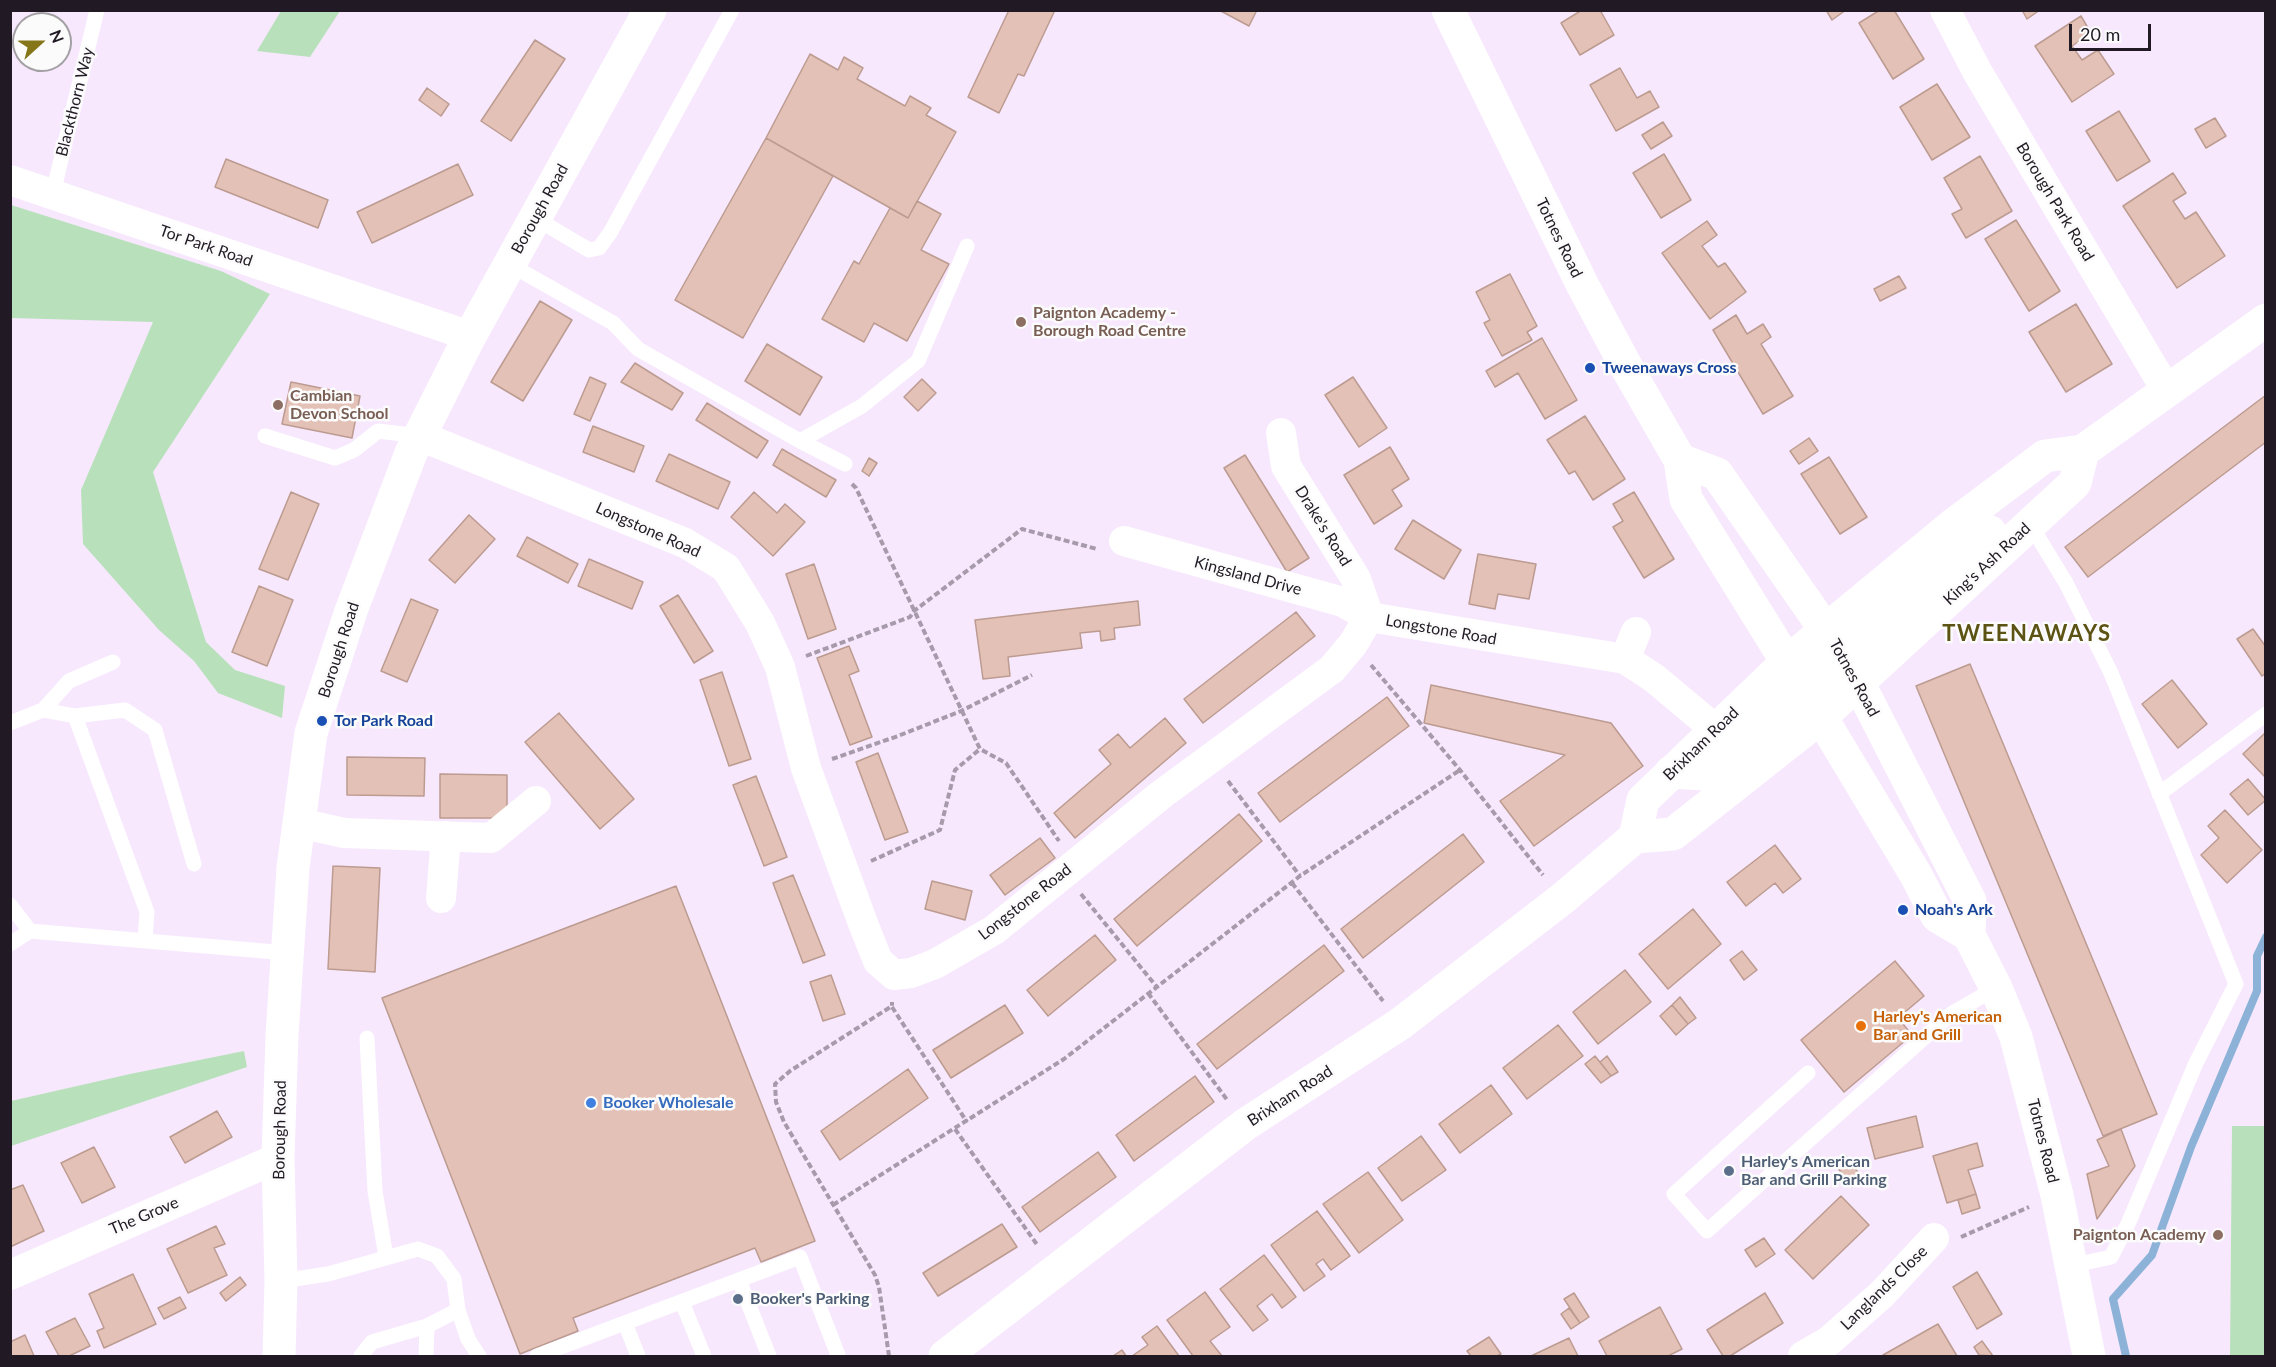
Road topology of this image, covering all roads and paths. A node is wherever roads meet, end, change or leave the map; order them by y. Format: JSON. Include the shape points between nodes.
{"nodes":[{"id":1,"x":97,"y":10,"type":"edge"},
{"id":2,"x":650,"y":10,"type":"edge"},
{"id":3,"x":732,"y":10,"type":"edge"},
{"id":4,"x":1448,"y":10,"type":"edge"},
{"id":5,"x":1945,"y":10,"type":"edge"},
{"id":6,"x":10,"y":180,"type":"edge"},
{"id":7,"x":53,"y":193,"type":"junction"},
{"id":8,"x":535,"y":218,"type":"junction"},
{"id":9,"x":967,"y":246,"type":"dead end"},
{"id":10,"x":509,"y":264,"type":"junction"},
{"id":11,"x":2265,"y":320,"type":"edge"},
{"id":12,"x":470,"y":336,"type":"junction"},
{"id":13,"x":2167,"y":391,"type":"junction"},
{"id":14,"x":1281,"y":434,"type":"dead end"},
{"id":15,"x":265,"y":436,"type":"dead end"},
{"id":16,"x":420,"y":436,"type":"junction"},
{"id":17,"x":800,"y":441,"type":"junction"},
{"id":18,"x":2083,"y":451,"type":"junction"},
{"id":19,"x":1680,"y":460,"type":"junction"},
{"id":20,"x":845,"y":464,"type":"joint"},
{"id":21,"x":2042,"y":513,"type":"junction"},
{"id":22,"x":1124,"y":541,"type":"joint"},
{"id":23,"x":914,"y":611,"type":"junction"},
{"id":24,"x":1369,"y":617,"type":"junction"},
{"id":25,"x":1827,"y":629,"type":"junction"},
{"id":26,"x":1353,"y":644,"type":"junction"},
{"id":27,"x":113,"y":662,"type":"dead end"},
{"id":28,"x":1787,"y":662,"type":"junction"},
{"id":29,"x":780,"y":667,"type":"junction"},
{"id":30,"x":1851,"y":670,"type":"junction"},
{"id":31,"x":1032,"y":675,"type":"dead end"},
{"id":32,"x":1813,"y":704,"type":"junction"},
{"id":33,"x":43,"y":710,"type":"junction"},
{"id":34,"x":961,"y":711,"type":"junction"},
{"id":35,"x":2265,"y":714,"type":"edge"},
{"id":36,"x":75,"y":716,"type":"junction"},
{"id":37,"x":10,"y":723,"type":"edge"},
{"id":38,"x":1715,"y":729,"type":"junction"},
{"id":39,"x":980,"y":748,"type":"junction"},
{"id":40,"x":1210,"y":758,"type":"junction"},
{"id":41,"x":806,"y":768,"type":"junction"},
{"id":42,"x":1460,"y":770,"type":"junction"},
{"id":43,"x":1671,"y":772,"type":"junction"},
{"id":44,"x":2159,"y":794,"type":"junction"},
{"id":45,"x":536,"y":801,"type":"dead end"},
{"id":46,"x":299,"y":823,"type":"junction"},
{"id":47,"x":446,"y":836,"type":"junction"},
{"id":48,"x":1635,"y":837,"type":"junction"},
{"id":49,"x":195,"y":864,"type":"dead end"},
{"id":50,"x":1070,"y":868,"type":"junction"},
{"id":51,"x":845,"y":872,"type":"junction"},
{"id":52,"x":1300,"y":876,"type":"junction"},
{"id":53,"x":1292,"y":882,"type":"junction"},
{"id":54,"x":441,"y":898,"type":"dead end"},
{"id":55,"x":1562,"y":899,"type":"junction"},
{"id":56,"x":10,"y":905,"type":"edge"},
{"id":57,"x":30,"y":931,"type":"junction"},
{"id":58,"x":1969,"y":935,"type":"junction"},
{"id":59,"x":145,"y":940,"type":"junction"},
{"id":60,"x":10,"y":944,"type":"edge"},
{"id":61,"x":287,"y":953,"type":"junction"},
{"id":62,"x":894,"y":975,"type":"junction"},
{"id":63,"x":1156,"y":986,"type":"junction"},
{"id":64,"x":1996,"y":988,"type":"junction"},
{"id":65,"x":1148,"y":993,"type":"junction"},
{"id":66,"x":892,"y":1006,"type":"junction"},
{"id":67,"x":1400,"y":1024,"type":"junction"},
{"id":68,"x":367,"y":1038,"type":"dead end"},
{"id":69,"x":1808,"y":1073,"type":"dead end"},
{"id":70,"x":967,"y":1122,"type":"junction"},
{"id":71,"x":1246,"y":1124,"type":"junction"},
{"id":72,"x":954,"y":1129,"type":"junction"},
{"id":73,"x":278,"y":1158,"type":"junction"},
{"id":74,"x":2057,"y":1195,"type":"junction"},
{"id":75,"x":833,"y":1204,"type":"junction"},
{"id":76,"x":1934,"y":1238,"type":"joint"},
{"id":77,"x":386,"y":1257,"type":"junction"},
{"id":78,"x":2070,"y":1266,"type":"junction"},
{"id":79,"x":1056,"y":1272,"type":"junction"},
{"id":80,"x":10,"y":1275,"type":"edge"},
{"id":81,"x":739,"y":1280,"type":"junction"},
{"id":82,"x":281,"y":1281,"type":"junction"},
{"id":83,"x":682,"y":1302,"type":"junction"},
{"id":84,"x":458,"y":1310,"type":"junction"},
{"id":85,"x":625,"y":1323,"type":"junction"},
{"id":86,"x":427,"y":1326,"type":"junction"},
{"id":87,"x":566,"y":1351,"type":"edge"},
{"id":88,"x":838,"y":1355,"type":"edge"},
{"id":89,"x":279,"y":1356,"type":"edge"},
{"id":90,"x":361,"y":1356,"type":"edge"},
{"id":91,"x":426,"y":1356,"type":"edge"},
{"id":92,"x":479,"y":1356,"type":"edge"},
{"id":93,"x":537,"y":1356,"type":"edge"},
{"id":94,"x":638,"y":1356,"type":"edge"},
{"id":95,"x":704,"y":1356,"type":"edge"},
{"id":96,"x":769,"y":1356,"type":"edge"},
{"id":97,"x":889,"y":1356,"type":"edge"},
{"id":98,"x":945,"y":1356,"type":"edge"},
{"id":99,"x":1803,"y":1356,"type":"edge"},
{"id":100,"x":2089,"y":1356,"type":"edge"}],
"edges":[{"from":1,"to":7,"type":"lane","name":"Blackthorn Way"},
{"from":2,"to":8,"type":"main road","name":"Borough Road"},
{"from":3,"to":8,"type":"lane","via":[[599,248],[589,250]]},
{"from":4,"to":19,"type":"main road","name":"Totnes Road","via":[[1582,284]]},
{"from":5,"to":13,"type":"street","name":"Borough Park Road","via":[[1978,74]]},
{"from":6,"to":7,"type":"street","name":"Tor Park Road"},
{"from":7,"to":12,"type":"street","name":"Tor Park Road"},
{"from":8,"to":10,"type":"main road","name":"Borough Road"},
{"from":9,"to":17,"type":"lane","via":[[918,361],[862,406]]},
{"from":10,"to":12,"type":"main road","name":"Borough Road"},
{"from":10,"to":17,"type":"lane","via":[[614,323],[638,349]]},
{"from":11,"to":13,"type":"main road"},
{"from":12,"to":16,"type":"main road","name":"Borough Road"},
{"from":13,"to":18,"type":"main road"},
{"from":14,"to":24,"type":"street","name":"Drake's Road","via":[[1286,466],[1356,579]]},
{"from":15,"to":16,"type":"lane","via":[[335,458],[354,450],[378,430]]},
{"from":16,"to":29,"type":"street","name":"Longstone Road","via":[[685,543],[726,568],[760,623]]},
{"from":16,"to":46,"type":"main road","name":"Borough Road","via":[[351,611],[312,733]]},
{"from":17,"to":20,"type":"lane"},
{"from":18,"to":21,"type":"main road","name":"King's Ash Road","via":[[2075,483]]},
{"from":18,"to":25,"type":"main road","via":[[2045,456],[1953,525]]},
{"from":19,"to":25,"type":"main road","name":"Totnes Road","via":[[1717,474]]},
{"from":19,"to":28,"type":"main road","name":"Totnes Road","via":[[1686,499]]},
{"from":20,"to":23,"type":"path","via":[[843,477],[856,488]]},
{"from":21,"to":30,"type":"main road","name":"King's Ash Road"},
{"from":21,"to":44,"type":"lane","via":[[2066,583],[2111,673]]},
{"from":22,"to":23,"type":"path","via":[[1118,554],[1023,530]]},
{"from":22,"to":24,"type":"street","name":"Kingsland Drive","via":[[1343,602]]},
{"from":23,"to":29,"type":"path","via":[[910,617]]},
{"from":23,"to":34,"type":"path"},
{"from":24,"to":26,"type":"street","name":"Longstone Road"},
{"from":24,"to":38,"type":"street","name":"Longstone Road","via":[[1631,646],[1654,678]]},
{"from":25,"to":28,"type":"main road"},
{"from":25,"to":30,"type":"main road","name":"Totnes Road"},
{"from":26,"to":40,"type":"street","name":"Longstone Road","via":[[1332,669]]},
{"from":26,"to":42,"type":"path"},
{"from":27,"to":33,"type":"lane","via":[[69,681]]},
{"from":28,"to":32,"type":"main road","name":"Totnes Road"},
{"from":28,"to":38,"type":"main road","name":"Brixham Road"},
{"from":29,"to":41,"type":"street","name":"Longstone Road"},
{"from":30,"to":32,"type":"main road","name":"King's Ash Road"},
{"from":30,"to":58,"type":"main road","name":"Totnes Road","via":[[1970,901]]},
{"from":31,"to":34,"type":"path"},
{"from":32,"to":43,"type":"main road","via":[[1704,774]]},
{"from":32,"to":48,"type":"main road","via":[[1673,834]]},
{"from":32,"to":58,"type":"main road","name":"Totnes Road","via":[[1937,916]]},
{"from":33,"to":36,"type":"lane"},
{"from":33,"to":37,"type":"lane"},
{"from":34,"to":39,"type":"path"},
{"from":34,"to":41,"type":"path"},
{"from":35,"to":44,"type":"lane"},
{"from":36,"to":49,"type":"lane","via":[[125,710],[155,730]]},
{"from":36,"to":59,"type":"lane","via":[[147,912]]},
{"from":38,"to":43,"type":"main road","name":"Brixham Road"},
{"from":39,"to":50,"type":"path","via":[[1006,763]]},
{"from":39,"to":51,"type":"path","via":[[955,770],[940,830]]},
{"from":40,"to":50,"type":"street","name":"Longstone Road"},
{"from":40,"to":52,"type":"path"},
{"from":41,"to":51,"type":"street","name":"Longstone Road"},
{"from":42,"to":52,"type":"path"},
{"from":42,"to":55,"type":"path"},
{"from":43,"to":48,"type":"main road","name":"Brixham Road","via":[[1643,800]]},
{"from":44,"to":78,"type":"lane","via":[[2236,984],[2196,1063],[2111,1257]]},
{"from":45,"to":47,"type":"street","via":[[491,838]]},
{"from":46,"to":47,"type":"street","via":[[344,833]]},
{"from":46,"to":61,"type":"main road","name":"Borough Road"},
{"from":47,"to":54,"type":"street"},
{"from":48,"to":55,"type":"main road","name":"Brixham Road"},
{"from":50,"to":62,"type":"street","name":"Longstone Road","via":[[994,930],[935,964]]},
{"from":50,"to":63,"type":"path"},
{"from":51,"to":62,"type":"street","name":"Longstone Road","via":[[878,961]]},
{"from":52,"to":53,"type":"path"},
{"from":53,"to":63,"type":"path"},
{"from":53,"to":67,"type":"path"},
{"from":55,"to":67,"type":"main road","name":"Brixham Road"},
{"from":56,"to":57,"type":"lane"},
{"from":57,"to":59,"type":"lane"},
{"from":57,"to":60,"type":"lane"},
{"from":58,"to":64,"type":"main road","name":"Totnes Road"},
{"from":59,"to":61,"type":"lane"},
{"from":61,"to":73,"type":"main road","name":"Borough Road"},
{"from":62,"to":66,"type":"path"},
{"from":63,"to":65,"type":"path"},
{"from":64,"to":69,"type":"lane","via":[[1951,1014],[1707,1232],[1674,1194]]},
{"from":64,"to":74,"type":"main road","name":"Totnes Road","via":[[2016,1037]]},
{"from":65,"to":70,"type":"path","via":[[1064,1059]]},
{"from":65,"to":71,"type":"path"},
{"from":66,"to":70,"type":"path"},
{"from":66,"to":75,"type":"path","via":[[775,1084],[776,1102],[784,1122]]},
{"from":67,"to":71,"type":"main road","name":"Brixham Road"},
{"from":68,"to":77,"type":"lane","via":[[375,1191]]},
{"from":70,"to":72,"type":"path"},
{"from":71,"to":79,"type":"main road","name":"Brixham Road"},
{"from":72,"to":75,"type":"path"},
{"from":72,"to":79,"type":"path"},
{"from":73,"to":80,"type":"street","name":"The Grove"},
{"from":73,"to":82,"type":"main road","name":"Borough Road"},
{"from":74,"to":76,"type":"path","via":[[1959,1238]]},
{"from":74,"to":78,"type":"main road","name":"Totnes Road"},
{"from":75,"to":97,"type":"path","via":[[875,1275]]},
{"from":76,"to":99,"type":"street","name":"Langlands Close","via":[[1882,1294],[1829,1341]]},
{"from":77,"to":82,"type":"lane","via":[[328,1274]]},
{"from":77,"to":84,"type":"lane","via":[[418,1249],[437,1256],[454,1279]]},
{"from":78,"to":100,"type":"main road","name":"Totnes Road"},
{"from":79,"to":98,"type":"main road","name":"Brixham Road"},
{"from":81,"to":83,"type":"lane"},
{"from":81,"to":88,"type":"lane","via":[[800,1257]]},
{"from":81,"to":96,"type":"lane"},
{"from":82,"to":89,"type":"main road","name":"Borough Road"},
{"from":83,"to":85,"type":"lane"},
{"from":83,"to":95,"type":"lane"},
{"from":84,"to":86,"type":"lane"},
{"from":84,"to":92,"type":"lane"},
{"from":85,"to":87,"type":"lane"},
{"from":85,"to":94,"type":"lane"},
{"from":86,"to":90,"type":"lane","via":[[372,1342]]},
{"from":86,"to":91,"type":"lane"},
{"from":87,"to":93,"type":"lane"}]}
